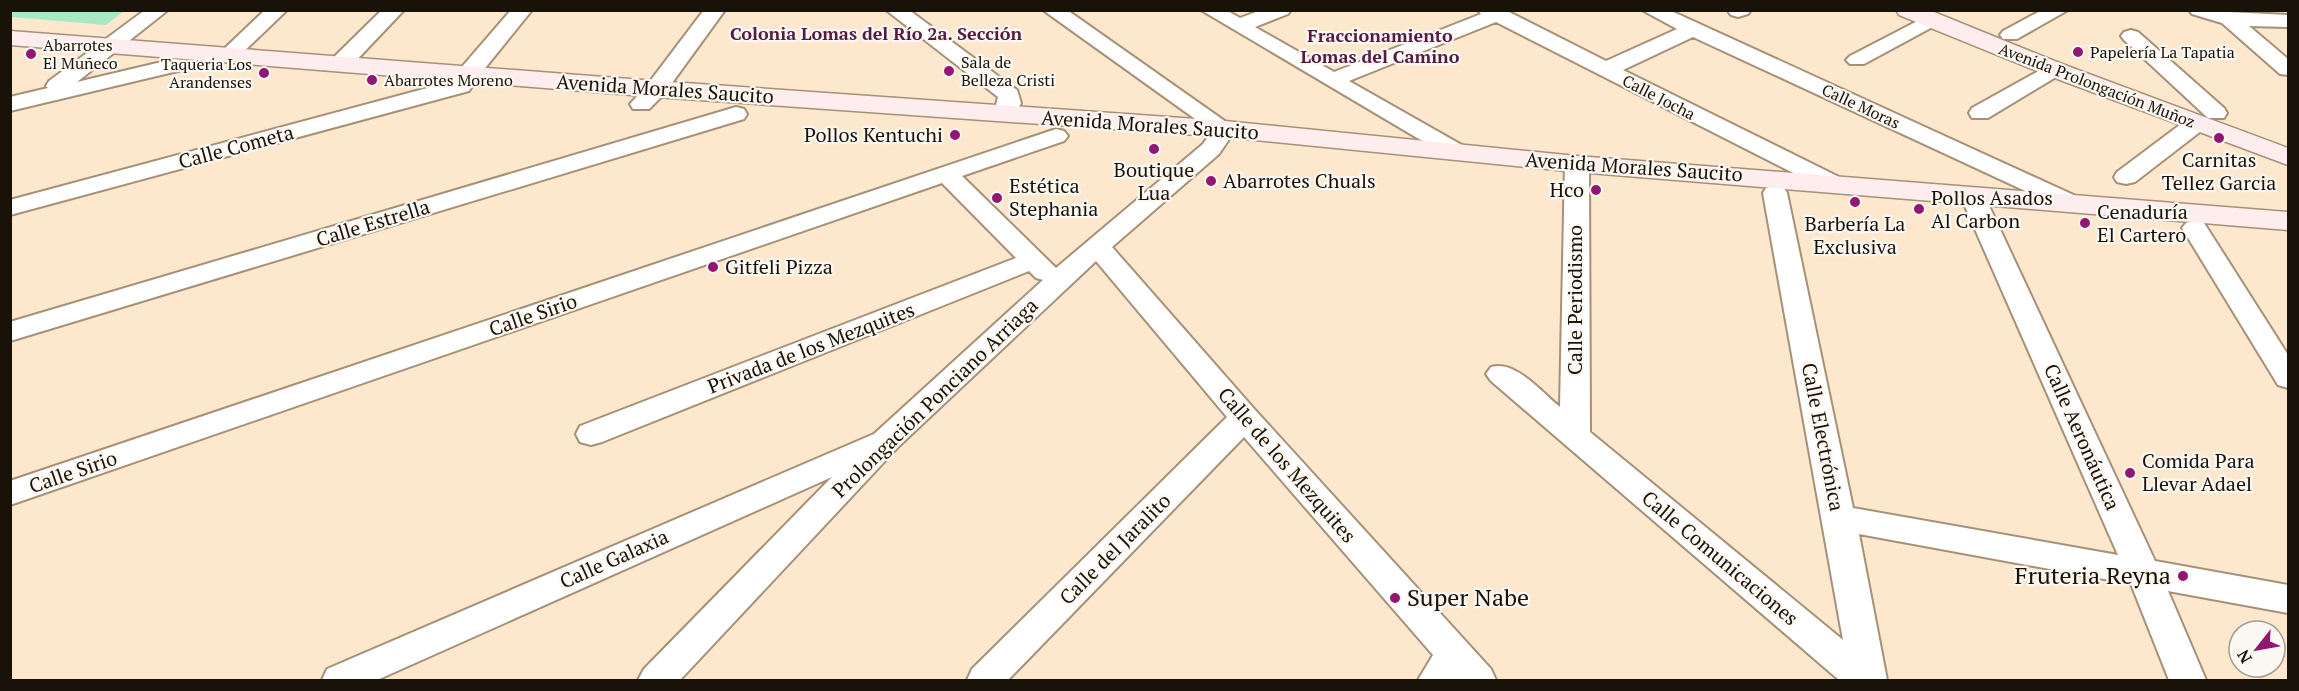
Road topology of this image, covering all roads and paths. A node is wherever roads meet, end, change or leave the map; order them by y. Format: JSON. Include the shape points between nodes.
{"nodes":[{"id":1,"x":158,"y":10,"type":"edge"},
{"id":2,"x":278,"y":10,"type":"edge"},
{"id":3,"x":394,"y":10,"type":"edge"},
{"id":4,"x":522,"y":10,"type":"edge"},
{"id":5,"x":715,"y":10,"type":"edge"},
{"id":6,"x":896,"y":10,"type":"edge"},
{"id":7,"x":1053,"y":10,"type":"edge"},
{"id":8,"x":1211,"y":10,"type":"edge"},
{"id":9,"x":1281,"y":10,"type":"edge"},
{"id":10,"x":1652,"y":10,"type":"edge"},
{"id":11,"x":1907,"y":10,"type":"edge"},
{"id":12,"x":2058,"y":10,"type":"edge"},
{"id":13,"x":2199,"y":10,"type":"edge"},
{"id":14,"x":1492,"y":13,"type":"edge"},
{"id":15,"x":1939,"y":15,"type":"edge"},
{"id":16,"x":2229,"y":19,"type":"junction"},
{"id":17,"x":2289,"y":21,"type":"edge"},
{"id":18,"x":1239,"y":26,"type":"junction"},
{"id":19,"x":1694,"y":29,"type":"junction"},
{"id":20,"x":2010,"y":35,"type":"junction"},
{"id":21,"x":2131,"y":36,"type":"dead end"},
{"id":22,"x":10,"y":38,"type":"edge"},
{"id":23,"x":104,"y":53,"type":"junction"},
{"id":24,"x":10,"y":54,"type":"edge"},
{"id":25,"x":230,"y":54,"type":"junction"},
{"id":26,"x":1857,"y":60,"type":"dead end"},
{"id":27,"x":341,"y":63,"type":"junction"},
{"id":28,"x":174,"y":65,"type":"junction"},
{"id":29,"x":2053,"y":69,"type":"junction"},
{"id":30,"x":2289,"y":69,"type":"edge"},
{"id":31,"x":1605,"y":70,"type":"junction"},
{"id":32,"x":465,"y":80,"type":"junction"},
{"id":33,"x":1332,"y":80,"type":"junction"},
{"id":34,"x":43,"y":96,"type":"junction"},
{"id":35,"x":648,"y":97,"type":"junction"},
{"id":36,"x":2152,"y":97,"type":"junction"},
{"id":37,"x":10,"y":104,"type":"edge"},
{"id":38,"x":1980,"y":113,"type":"dead end"},
{"id":39,"x":736,"y":114,"type":"junction"},
{"id":40,"x":1005,"y":114,"type":"junction"},
{"id":41,"x":2206,"y":118,"type":"junction"},
{"id":42,"x":1056,"y":136,"type":"junction"},
{"id":43,"x":1218,"y":139,"type":"junction"},
{"id":44,"x":2289,"y":142,"type":"edge"},
{"id":45,"x":1459,"y":153,"type":"junction"},
{"id":46,"x":2289,"y":157,"type":"edge"},
{"id":47,"x":1576,"y":170,"type":"junction"},
{"id":48,"x":946,"y":174,"type":"junction"},
{"id":49,"x":2126,"y":177,"type":"dead end"},
{"id":50,"x":1830,"y":182,"type":"junction"},
{"id":51,"x":1775,"y":194,"type":"junction"},
{"id":52,"x":2069,"y":202,"type":"junction"},
{"id":53,"x":1976,"y":203,"type":"junction"},
{"id":54,"x":10,"y":208,"type":"edge"},
{"id":55,"x":2289,"y":221,"type":"edge"},
{"id":56,"x":2195,"y":228,"type":"junction"},
{"id":57,"x":2289,"y":236,"type":"edge"},
{"id":58,"x":1098,"y":247,"type":"junction"},
{"id":59,"x":1031,"y":261,"type":"junction"},
{"id":60,"x":1057,"y":281,"type":"junction"},
{"id":61,"x":10,"y":332,"type":"edge"},
{"id":62,"x":1501,"y":374,"type":"dead end"},
{"id":63,"x":2289,"y":378,"type":"edge"},
{"id":64,"x":1245,"y":418,"type":"junction"},
{"id":65,"x":591,"y":434,"type":"dead end"},
{"id":66,"x":1575,"y":436,"type":"junction"},
{"id":67,"x":888,"y":438,"type":"junction"},
{"id":68,"x":10,"y":493,"type":"edge"},
{"id":69,"x":1839,"y":518,"type":"junction"},
{"id":70,"x":2144,"y":574,"type":"junction"},
{"id":71,"x":2289,"y":599,"type":"edge"},
{"id":72,"x":1456,"y":672,"type":"edge"},
{"id":73,"x":340,"y":681,"type":"edge"},
{"id":74,"x":657,"y":681,"type":"edge"},
{"id":75,"x":985,"y":681,"type":"edge"},
{"id":76,"x":1866,"y":681,"type":"edge"},
{"id":77,"x":2187,"y":681,"type":"edge"}],
"edges":[{"from":1,"to":23,"type":"street"},
{"from":2,"to":25,"type":"street"},
{"from":3,"to":27,"type":"street"},
{"from":4,"to":32,"type":"street"},
{"from":5,"to":35,"type":"street"},
{"from":6,"to":40,"type":"street","via":[[1009,94]]},
{"from":7,"to":43,"type":"street"},
{"from":8,"to":18,"type":"street"},
{"from":9,"to":18,"type":"street"},
{"from":10,"to":19,"type":"street","name":"Calle Moras"},
{"from":11,"to":15,"type":"main road","name":"Avenida Prolongación Muñoz"},
{"from":12,"to":20,"type":"street"},
{"from":13,"to":16,"type":"street"},
{"from":14,"to":31,"type":"street","name":"Calle Jocha"},
{"from":14,"to":33,"type":"street"},
{"from":15,"to":20,"type":"main road","name":"Avenida Prolongación Muñoz"},
{"from":15,"to":26,"type":"street"},
{"from":15,"to":29,"type":"main road","name":"Avenida Prolongación Muñoz"},
{"from":16,"to":17,"type":"street"},
{"from":16,"to":30,"type":"street"},
{"from":18,"to":33,"type":"street"},
{"from":19,"to":31,"type":"street"},
{"from":19,"to":52,"type":"street","name":"Calle Moras"},
{"from":20,"to":36,"type":"main road","name":"Avenida Prolongación Muñoz"},
{"from":21,"to":41,"type":"street"},
{"from":22,"to":23,"type":"main road","name":"Avenida Morales Saucito"},
{"from":23,"to":24,"type":"main road","name":"Avenida Morales Saucito"},
{"from":23,"to":25,"type":"main road","name":"Avenida Morales Saucito"},
{"from":23,"to":28,"type":"main road","name":"Avenida Morales Saucito"},
{"from":23,"to":34,"type":"street"},
{"from":25,"to":27,"type":"main road","name":"Avenida Morales Saucito"},
{"from":27,"to":32,"type":"main road","name":"Avenida Morales Saucito"},
{"from":28,"to":32,"type":"main road","name":"Avenida Morales Saucito"},
{"from":28,"to":34,"type":"street"},
{"from":29,"to":36,"type":"main road","name":"Avenida Prolongación Muñoz"},
{"from":29,"to":38,"type":"street"},
{"from":31,"to":50,"type":"street","name":"Calle Jocha"},
{"from":32,"to":35,"type":"main road","name":"Avenida Morales Saucito"},
{"from":32,"to":54,"type":"street","name":"Calle Cometa"},
{"from":33,"to":45,"type":"street"},
{"from":34,"to":37,"type":"street"},
{"from":35,"to":39,"type":"main road","name":"Avenida Morales Saucito"},
{"from":35,"to":40,"type":"main road","name":"Avenida Morales Saucito"},
{"from":36,"to":41,"type":"main road","name":"Avenida Prolongación Muñoz"},
{"from":39,"to":42,"type":"main road","name":"Avenida Morales Saucito"},
{"from":39,"to":61,"type":"street","name":"Calle Estrella"},
{"from":40,"to":43,"type":"main road","name":"Avenida Morales Saucito"},
{"from":41,"to":44,"type":"main road","name":"Avenida Prolongación Muñoz"},
{"from":41,"to":46,"type":"main road","name":"Avenida Prolongación Muñoz"},
{"from":41,"to":49,"type":"street"},
{"from":42,"to":43,"type":"main road","name":"Avenida Morales Saucito"},
{"from":42,"to":48,"type":"street","name":"Calle Sirio"},
{"from":43,"to":45,"type":"main road","name":"Avenida Morales Saucito"},
{"from":43,"to":47,"type":"main road","name":"Avenida Morales Saucito"},
{"from":43,"to":58,"type":"street","name":"Prolongación Ponciano Arriaga"},
{"from":45,"to":47,"type":"main road","name":"Avenida Morales Saucito"},
{"from":47,"to":50,"type":"main road","name":"Avenida Morales Saucito"},
{"from":47,"to":51,"type":"main road","name":"Avenida Morales Saucito"},
{"from":47,"to":66,"type":"street","name":"Calle Periodismo"},
{"from":48,"to":59,"type":"street"},
{"from":48,"to":68,"type":"street","name":"Calle Sirio"},
{"from":50,"to":53,"type":"main road","name":"Avenida Morales Saucito"},
{"from":51,"to":53,"type":"main road","name":"Avenida Morales Saucito"},
{"from":51,"to":69,"type":"street","name":"Calle Electrónica"},
{"from":52,"to":53,"type":"main road","name":"Avenida Morales Saucito"},
{"from":52,"to":55,"type":"main road","name":"Avenida Morales Saucito"},
{"from":53,"to":56,"type":"main road","name":"Avenida Morales Saucito"},
{"from":53,"to":70,"type":"street","name":"Calle Aeronáutica"},
{"from":56,"to":57,"type":"main road","name":"Avenida Morales Saucito"},
{"from":56,"to":63,"type":"street"},
{"from":58,"to":60,"type":"street","name":"Prolongación Ponciano Arriaga"},
{"from":58,"to":64,"type":"street","name":"Calle de los Mezquites"},
{"from":59,"to":60,"type":"street"},
{"from":59,"to":65,"type":"street","name":"Privada de los Mezquites"},
{"from":60,"to":67,"type":"street","name":"Prolongación Ponciano Arriaga"},
{"from":62,"to":66,"type":"street","name":"Calle Comunicaciones"},
{"from":64,"to":72,"type":"street","name":"Calle de los Mezquites"},
{"from":64,"to":75,"type":"street","name":"Calle del Jaralito"},
{"from":66,"to":76,"type":"street","name":"Calle Comunicaciones"},
{"from":67,"to":73,"type":"street","name":"Calle Galaxia"},
{"from":67,"to":74,"type":"street","name":"Prolongación Ponciano Arriaga"},
{"from":69,"to":70,"type":"street"},
{"from":69,"to":76,"type":"street","name":"Calle Electrónica"},
{"from":70,"to":71,"type":"street"},
{"from":70,"to":77,"type":"street","name":"Calle Aeronáutica"}]}
